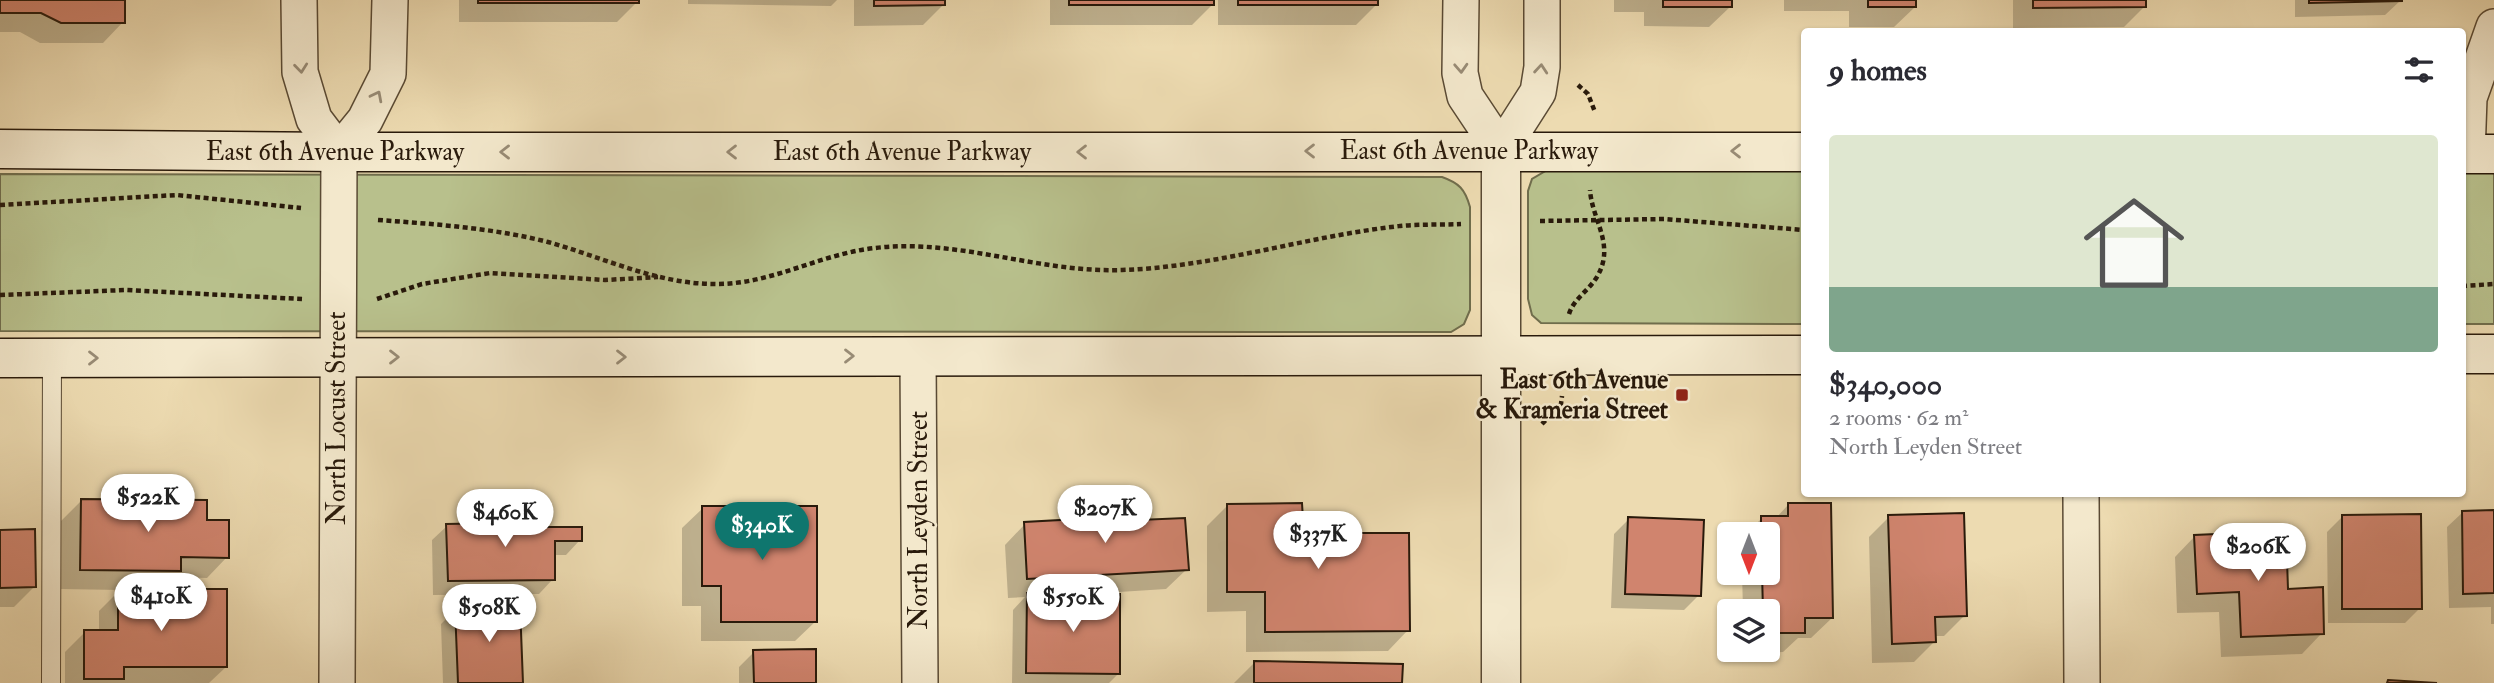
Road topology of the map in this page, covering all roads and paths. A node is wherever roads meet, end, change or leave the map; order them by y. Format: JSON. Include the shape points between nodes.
{"nodes":[{"id":1,"x":299,"y":0,"type":"edge"},
{"id":2,"x":390,"y":0,"type":"edge"},
{"id":3,"x":1461,"y":0,"type":"edge"},
{"id":4,"x":1542,"y":0,"type":"edge"},
{"id":5,"x":2494,"y":27,"type":"edge"},
{"id":6,"x":1542,"y":67,"type":"junction"},
{"id":7,"x":0,"y":149,"type":"edge"},
{"id":8,"x":1501,"y":150,"type":"junction"},
{"id":9,"x":1594,"y":151,"type":"junction"},
{"id":10,"x":339,"y":152,"type":"junction"},
{"id":11,"x":1801,"y":152,"type":"edge"},
{"id":12,"x":2474,"y":154,"type":"edge"},
{"id":13,"x":1600,"y":219,"type":"junction"},
{"id":14,"x":1501,"y":222,"type":"junction"},
{"id":15,"x":1801,"y":230,"type":"edge"},
{"id":16,"x":663,"y":277,"type":"dead end"},
{"id":17,"x":2494,"y":284,"type":"edge"},
{"id":18,"x":2466,"y":286,"type":"edge"},
{"id":19,"x":2466,"y":354,"type":"edge"},
{"id":20,"x":2494,"y":354,"type":"edge"},
{"id":21,"x":1801,"y":355,"type":"edge"},
{"id":22,"x":918,"y":356,"type":"junction"},
{"id":23,"x":1501,"y":356,"type":"junction"},
{"id":24,"x":1566,"y":356,"type":"junction"},
{"id":25,"x":337,"y":357,"type":"junction"},
{"id":26,"x":0,"y":358,"type":"edge"},
{"id":27,"x":52,"y":358,"type":"junction"},
{"id":28,"x":1501,"y":437,"type":"junction"},
{"id":29,"x":2081,"y":497,"type":"edge"},
{"id":30,"x":51,"y":683,"type":"edge"},
{"id":31,"x":337,"y":683,"type":"edge"},
{"id":32,"x":920,"y":683,"type":"edge"},
{"id":33,"x":1501,"y":683,"type":"edge"},
{"id":34,"x":2082,"y":683,"type":"edge"}],
"edges":[{"from":1,"to":10,"type":"street","one_way":true,"via":[[300,72],[314,119]]},
{"from":10,"to":2,"type":"street","one_way":true,"via":[[365,120],[388,74]]},
{"from":3,"to":8,"type":"street","one_way":true,"via":[[1460,73],[1465,96]]},
{"from":4,"to":6,"type":"street"},
{"from":5,"to":12,"type":"street","via":[[2469,98]]},
{"from":8,"to":6,"type":"street","one_way":true,"via":[[1538,92]]},
{"from":6,"to":9,"type":"path","via":[[1588,94],[1595,112]]},
{"from":7,"to":10,"type":"main road","name":"East 6th Avenue Parkway"},
{"from":8,"to":9,"type":"main road","name":"East 6th Avenue Parkway"},
{"from":8,"to":10,"type":"main road","name":"East 6th Avenue Parkway","one_way":true},
{"from":8,"to":14,"type":"main road"},
{"from":11,"to":9,"type":"main road","name":"East 6th Avenue Parkway","one_way":true},
{"from":9,"to":13,"type":"path","via":[[1591,198]]},
{"from":10,"to":25,"type":"street","name":"North Locust Street"},
{"from":13,"to":14,"type":"path"},
{"from":13,"to":15,"type":"path"},
{"from":13,"to":24,"type":"path","via":[[1605,254],[1599,274],[1572,304]]},
{"from":14,"to":16,"type":"path","via":[[1399,226],[1167,267],[1083,270],[914,246],[833,255],[751,282],[712,284]]},
{"from":14,"to":23,"type":"main road"},
{"from":17,"to":18,"type":"path"},
{"from":19,"to":20,"type":"main road"},
{"from":21,"to":24,"type":"main road"},
{"from":22,"to":23,"type":"main road"},
{"from":25,"to":22,"type":"main road","one_way":true},
{"from":22,"to":32,"type":"street","name":"North Leyden Street"},
{"from":23,"to":24,"type":"main road"},
{"from":23,"to":28,"type":"main road"},
{"from":24,"to":28,"type":"path","via":[[1561,404],[1546,423]]},
{"from":27,"to":25,"type":"main road","one_way":true},
{"from":25,"to":31,"type":"street","name":"North Locust Street"},
{"from":26,"to":27,"type":"main road"},
{"from":27,"to":30,"type":"lane"},
{"from":28,"to":33,"type":"main road"},
{"from":29,"to":34,"type":"street"}]}
